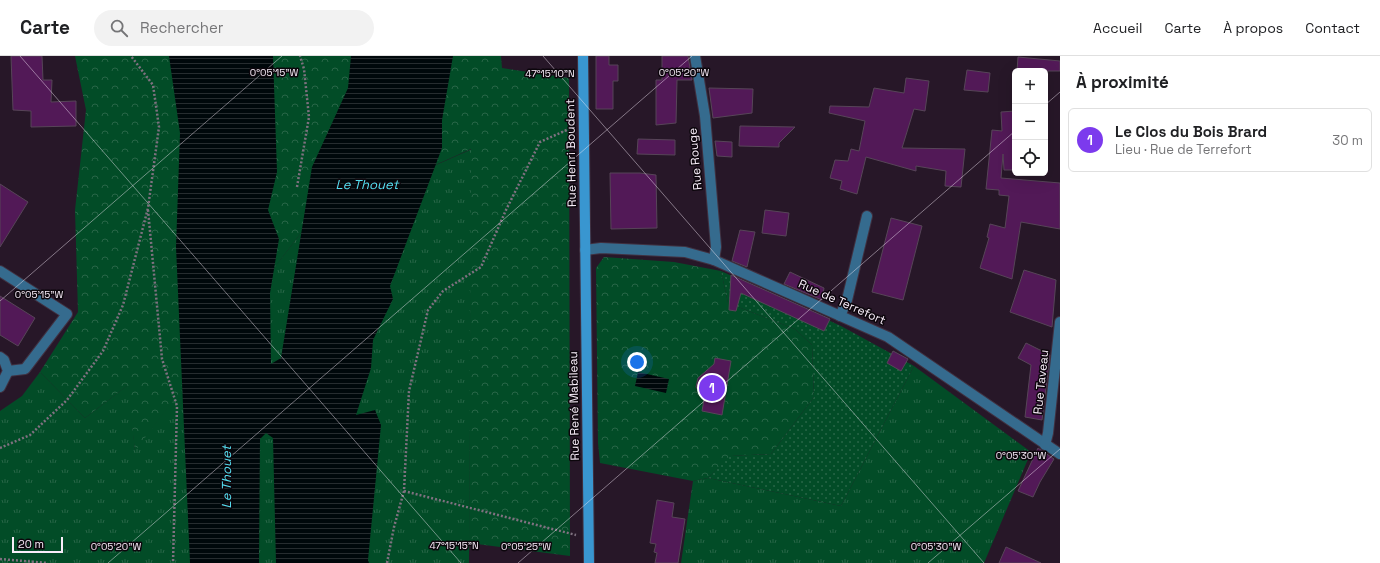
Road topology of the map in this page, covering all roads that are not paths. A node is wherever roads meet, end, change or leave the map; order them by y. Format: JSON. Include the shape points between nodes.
{"nodes":[{"id":1,"x":583,"y":56,"type":"edge"},
{"id":2,"x":695,"y":56,"type":"edge"},
{"id":3,"x":867,"y":216,"type":"dead end"},
{"id":4,"x":585,"y":250,"type":"junction"},
{"id":5,"x":714,"y":260,"type":"junction"},
{"id":6,"x":0,"y":271,"type":"edge"},
{"id":7,"x":840,"y":316,"type":"junction"},
{"id":8,"x":1060,"y":322,"type":"edge"},
{"id":9,"x":0,"y":357,"type":"edge"},
{"id":10,"x":8,"y":371,"type":"junction"},
{"id":11,"x":0,"y":386,"type":"edge"},
{"id":12,"x":1045,"y":445,"type":"junction"},
{"id":13,"x":1060,"y":454,"type":"edge"},
{"id":14,"x":589,"y":563,"type":"edge"}],
"edges":[{"from":1,"to":4,"type":"main road","name":"Rue Henri Boudent"},
{"from":2,"to":5,"type":"street","name":"Rue Rouge","via":[[705,116],[716,247]]},
{"from":3,"to":7,"type":"street"},
{"from":4,"to":5,"type":"street","name":"Rue de Terrefort","via":[[601,248],[685,252]]},
{"from":4,"to":14,"type":"main road","name":"Rue René Mabileau"},
{"from":5,"to":7,"type":"street","name":"Rue de Terrefort"},
{"from":6,"to":10,"type":"street","via":[[67,314],[25,369]]},
{"from":7,"to":12,"type":"street","name":"Rue de Terrefort","via":[[888,337]]},
{"from":8,"to":12,"type":"street","name":"Rue Taveau"},
{"from":9,"to":10,"type":"street"},
{"from":10,"to":11,"type":"street"},
{"from":12,"to":13,"type":"street","name":"Rue de Terrefort"}]}
